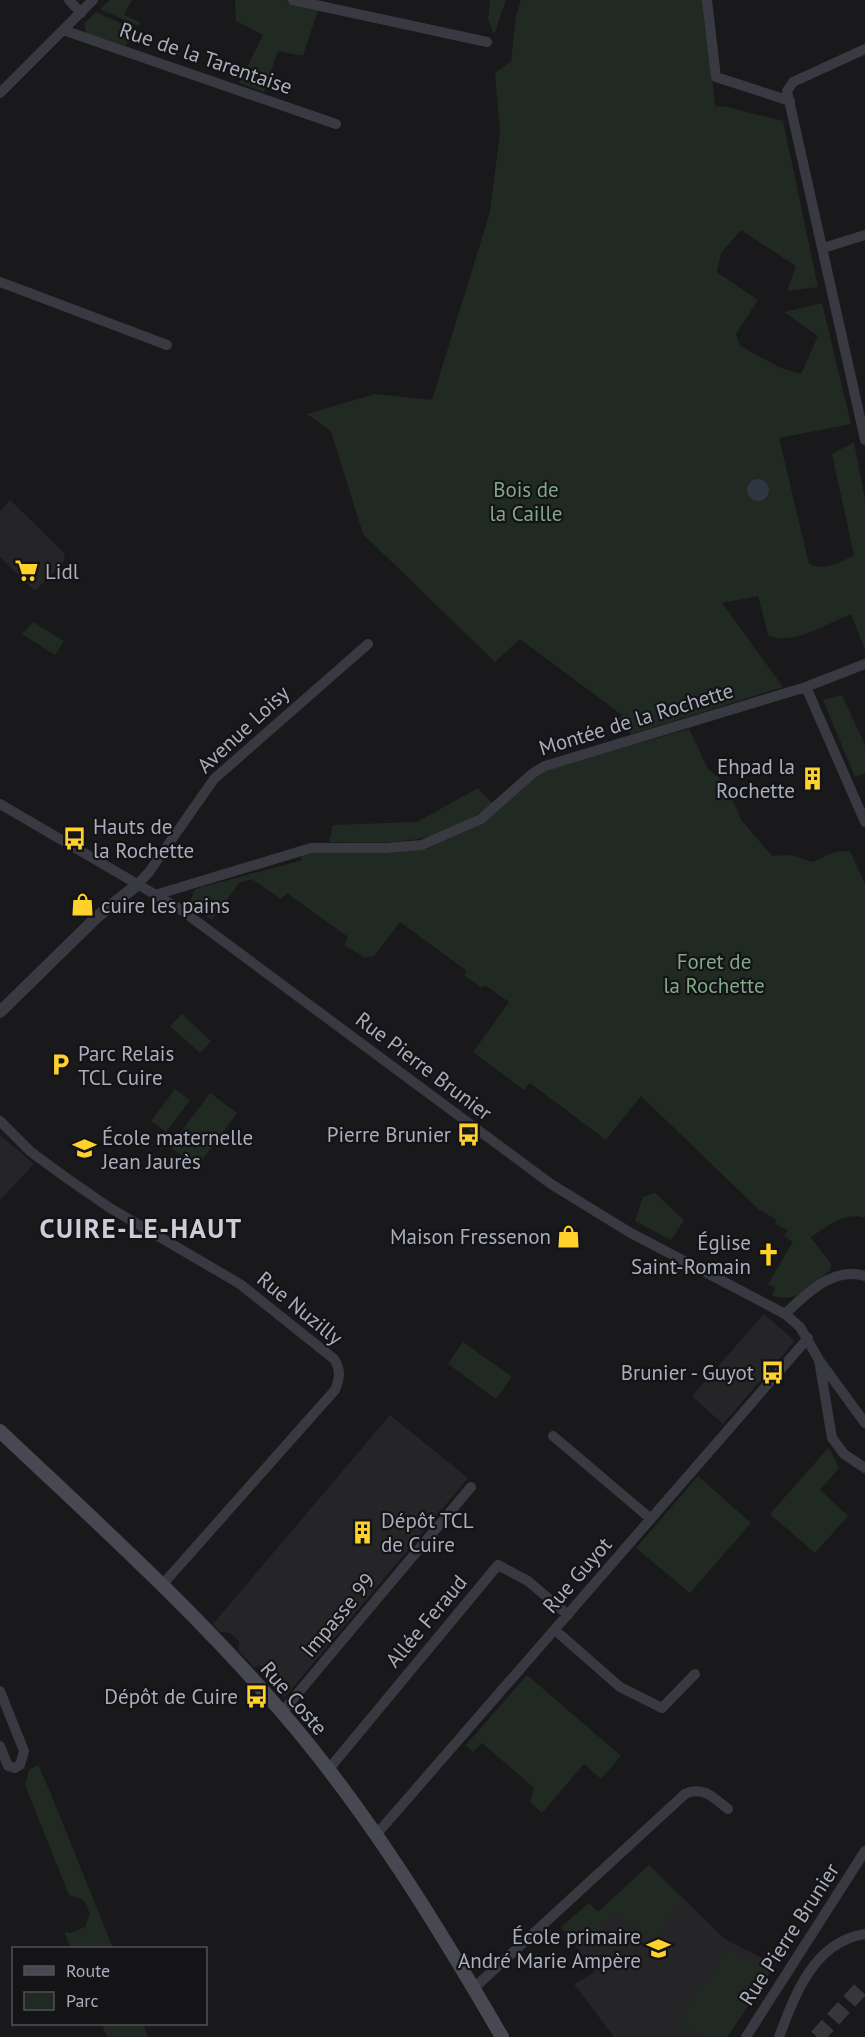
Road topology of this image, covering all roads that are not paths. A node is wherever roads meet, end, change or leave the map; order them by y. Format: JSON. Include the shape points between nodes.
{"nodes":[{"id":1,"x":69,"y":0,"type":"edge"},
{"id":2,"x":93,"y":0,"type":"edge"},
{"id":3,"x":293,"y":0,"type":"edge"},
{"id":4,"x":707,"y":0,"type":"edge"},
{"id":5,"x":81,"y":13,"type":"junction"},
{"id":6,"x":63,"y":30,"type":"junction"},
{"id":7,"x":487,"y":42,"type":"dead end"},
{"id":8,"x":865,"y":49,"type":"edge"},
{"id":9,"x":0,"y":93,"type":"edge"},
{"id":10,"x":790,"y":101,"type":"junction"},
{"id":11,"x":336,"y":124,"type":"dead end"},
{"id":12,"x":865,"y":235,"type":"edge"},
{"id":13,"x":823,"y":248,"type":"junction"},
{"id":14,"x":0,"y":282,"type":"edge"},
{"id":15,"x":167,"y":345,"type":"dead end"},
{"id":16,"x":865,"y":440,"type":"edge"},
{"id":17,"x":368,"y":644,"type":"dead end"},
{"id":18,"x":865,"y":664,"type":"edge"},
{"id":19,"x":806,"y":687,"type":"junction"},
{"id":20,"x":0,"y":804,"type":"edge"},
{"id":21,"x":865,"y":822,"type":"edge"},
{"id":22,"x":137,"y":885,"type":"junction"},
{"id":23,"x":155,"y":895,"type":"junction"},
{"id":24,"x":0,"y":1012,"type":"edge"},
{"id":25,"x":0,"y":1121,"type":"edge"},
{"id":26,"x":865,"y":1276,"type":"edge"},
{"id":27,"x":785,"y":1314,"type":"junction"},
{"id":28,"x":808,"y":1338,"type":"junction"},
{"id":29,"x":819,"y":1360,"type":"junction"},
{"id":30,"x":865,"y":1423,"type":"edge"},
{"id":31,"x":0,"y":1431,"type":"edge"},
{"id":32,"x":553,"y":1436,"type":"dead end"},
{"id":33,"x":865,"y":1468,"type":"edge"},
{"id":34,"x":471,"y":1487,"type":"dead end"},
{"id":35,"x":651,"y":1519,"type":"junction"},
{"id":36,"x":162,"y":1585,"type":"junction"},
{"id":37,"x":568,"y":1615,"type":"junction"},
{"id":38,"x":555,"y":1630,"type":"junction"},
{"id":39,"x":695,"y":1674,"type":"dead end"},
{"id":40,"x":0,"y":1691,"type":"edge"},
{"id":41,"x":282,"y":1712,"type":"junction"},
{"id":42,"x":0,"y":1746,"type":"edge"},
{"id":43,"x":328,"y":1770,"type":"junction"},
{"id":44,"x":728,"y":1809,"type":"dead end"},
{"id":45,"x":375,"y":1836,"type":"junction"},
{"id":46,"x":865,"y":1851,"type":"edge"},
{"id":47,"x":865,"y":1934,"type":"edge"},
{"id":48,"x":474,"y":1988,"type":"junction"},
{"id":49,"x":502,"y":2037,"type":"edge"},
{"id":50,"x":746,"y":2037,"type":"edge"},
{"id":51,"x":779,"y":2037,"type":"edge"}],
"edges":[{"from":1,"to":5,"type":"street"},
{"from":2,"to":5,"type":"street"},
{"from":3,"to":7,"type":"street"},
{"from":4,"to":10,"type":"street","via":[[716,77]]},
{"from":5,"to":6,"type":"street"},
{"from":6,"to":9,"type":"street"},
{"from":6,"to":11,"type":"street","name":"Rue de la Tarentaise"},
{"from":8,"to":10,"type":"street","via":[[791,84],[787,91]]},
{"from":10,"to":13,"type":"street"},
{"from":12,"to":13,"type":"street"},
{"from":13,"to":16,"type":"street"},
{"from":14,"to":15,"type":"street"},
{"from":17,"to":22,"type":"street","name":"Avenue Loisy","via":[[213,779]]},
{"from":18,"to":19,"type":"street","name":"Montée de la Rochette"},
{"from":19,"to":21,"type":"street"},
{"from":19,"to":23,"type":"street","name":"Montée de la Rochette","via":[[545,766],[481,819],[422,845],[311,848]]},
{"from":20,"to":22,"type":"street","name":"Rue Pierre Brunier"},
{"from":22,"to":23,"type":"street","name":"Rue Pierre Brunier"},
{"from":22,"to":24,"type":"street","via":[[98,916]]},
{"from":23,"to":27,"type":"street","name":"Rue Pierre Brunier","via":[[180,909],[551,1185],[629,1232]]},
{"from":25,"to":36,"type":"street","name":"Rue Nuzilly","via":[[31,1152],[102,1203],[259,1297],[338,1366],[335,1390]]},
{"from":26,"to":27,"type":"street","via":[[836,1274]]},
{"from":27,"to":28,"type":"street","name":"Rue Pierre Brunier"},
{"from":28,"to":29,"type":"street","name":"Rue Pierre Brunier"},
{"from":28,"to":35,"type":"street","name":"Rue Guyot"},
{"from":29,"to":30,"type":"street","name":"Rue Pierre Brunier"},
{"from":29,"to":33,"type":"street","name":"Rue Pierre Brunier","via":[[832,1438],[844,1454]]},
{"from":31,"to":36,"type":"main road","name":"Rue Coste"},
{"from":32,"to":35,"type":"street"},
{"from":34,"to":41,"type":"street","name":"Impasse 99"},
{"from":35,"to":37,"type":"street","name":"Rue Guyot"},
{"from":36,"to":41,"type":"main road","name":"Rue Coste"},
{"from":37,"to":38,"type":"street","name":"Rue Guyot"},
{"from":37,"to":43,"type":"street","name":"Allée Feraud","via":[[528,1581],[498,1565]]},
{"from":38,"to":39,"type":"street","via":[[620,1687],[662,1708]]},
{"from":38,"to":45,"type":"street","name":"Rue Guyot"},
{"from":40,"to":42,"type":"street","via":[[24,1751],[20,1765],[8,1766]]},
{"from":41,"to":43,"type":"main road","name":"Rue Coste"},
{"from":43,"to":45,"type":"main road","name":"Rue Coste"},
{"from":44,"to":48,"type":"street","via":[[706,1792],[686,1794]]},
{"from":45,"to":48,"type":"main road","name":"Rue Coste"},
{"from":46,"to":50,"type":"street","name":"Rue Pierre Brunier"},
{"from":47,"to":51,"type":"street","via":[[852,1936],[813,1964]]},
{"from":48,"to":49,"type":"main road","name":"Rue Coste"}]}
